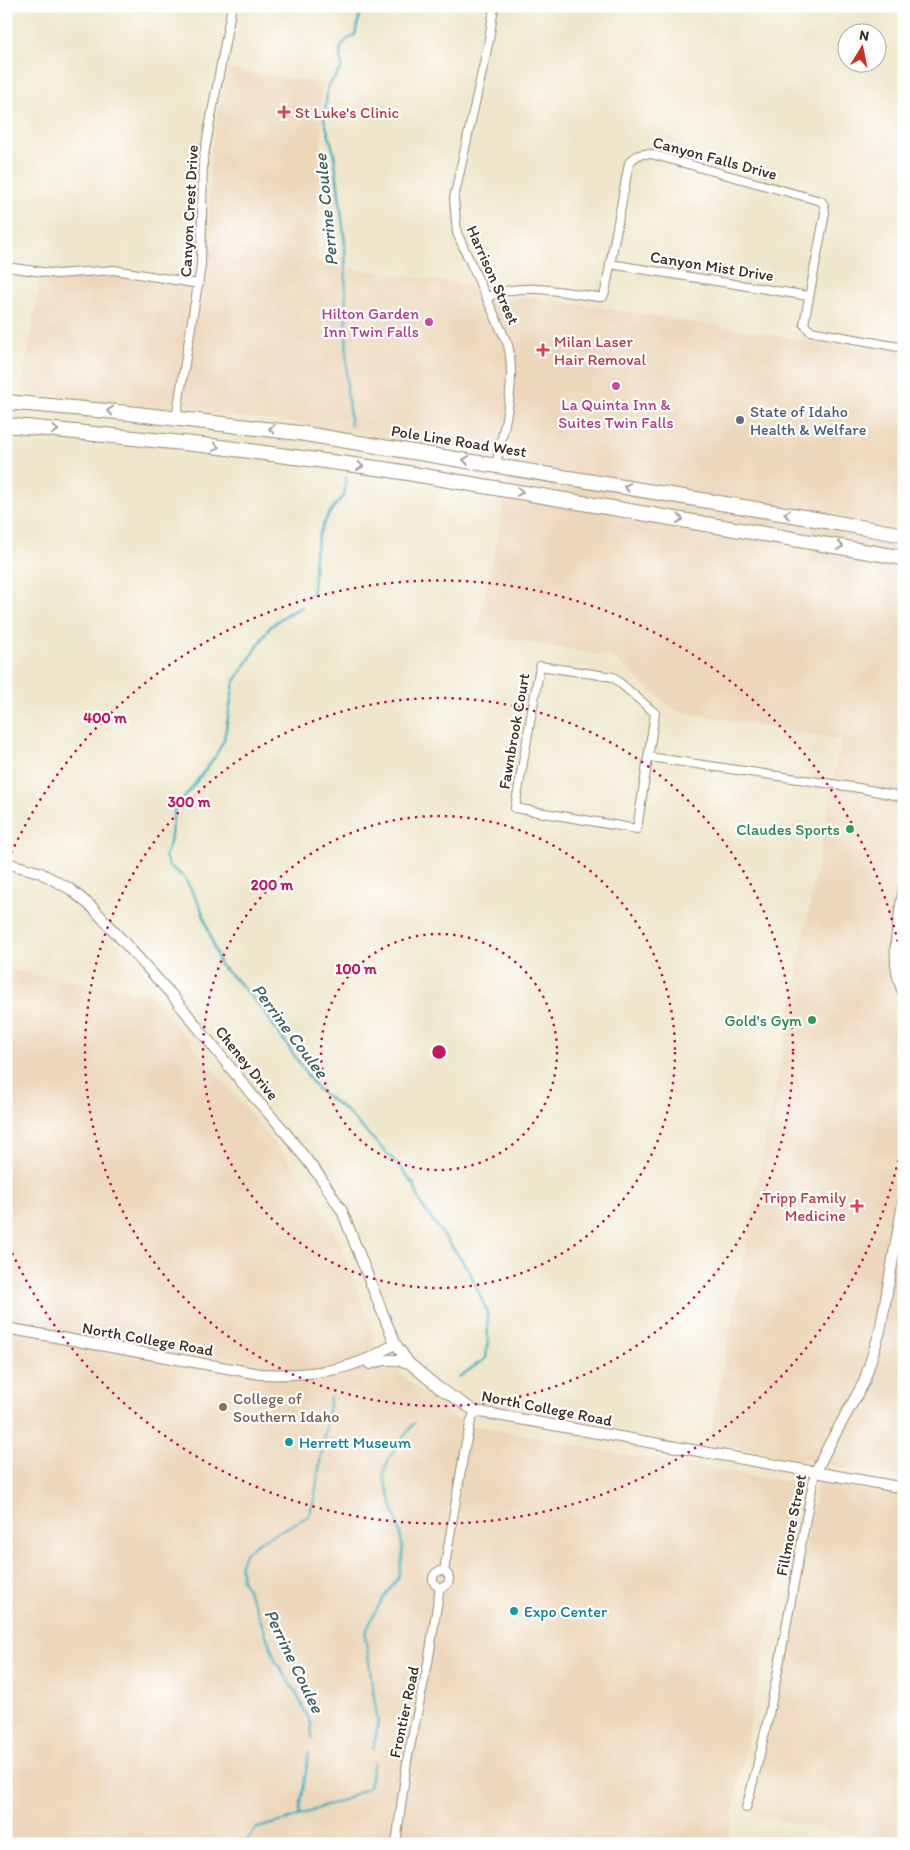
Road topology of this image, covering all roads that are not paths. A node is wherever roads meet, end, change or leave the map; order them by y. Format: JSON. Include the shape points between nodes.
{"nodes":[{"id":1,"x":232,"y":6,"type":"edge"},
{"id":2,"x":494,"y":8,"type":"dead end"},
{"id":3,"x":610,"y":264,"type":"junction"},
{"id":4,"x":6,"y":267,"type":"edge"},
{"id":5,"x":199,"y":284,"type":"junction"},
{"id":6,"x":809,"y":296,"type":"junction"},
{"id":7,"x":487,"y":297,"type":"junction"},
{"id":8,"x":904,"y":348,"type":"edge"},
{"id":9,"x":6,"y":402,"type":"edge"},
{"id":10,"x":176,"y":418,"type":"junction"},
{"id":11,"x":6,"y":425,"type":"edge"},
{"id":12,"x":496,"y":465,"type":"junction"},
{"id":13,"x":904,"y":535,"type":"edge"},
{"id":14,"x":904,"y":558,"type":"edge"},
{"id":15,"x":648,"y":757,"type":"junction"},
{"id":16,"x":904,"y":797,"type":"edge"},
{"id":17,"x":6,"y":863,"type":"edge"},
{"id":18,"x":904,"y":886,"type":"edge"},
{"id":19,"x":904,"y":994,"type":"edge"},
{"id":20,"x":904,"y":1198,"type":"edge"},
{"id":21,"x":6,"y":1328,"type":"edge"},
{"id":22,"x":395,"y":1342,"type":"junction"},
{"id":23,"x":409,"y":1363,"type":"junction"},
{"id":24,"x":260,"y":1374,"type":"junction"},
{"id":25,"x":475,"y":1411,"type":"junction"},
{"id":26,"x":815,"y":1473,"type":"junction"},
{"id":27,"x":904,"y":1488,"type":"edge"},
{"id":28,"x":444,"y":1572,"type":"junction"},
{"id":29,"x":440,"y":1587,"type":"junction"},
{"id":30,"x":746,"y":1808,"type":"dead end"},
{"id":31,"x":396,"y":1844,"type":"edge"}],
"edges":[{"from":1,"to":5,"type":"street","name":"Canyon Crest Drive","via":[[203,160]]},
{"from":2,"to":7,"type":"street","name":"Harrison Street","via":[[454,198],[457,233]]},
{"from":3,"to":6,"type":"street","name":"Canyon Mist Drive"},
{"from":3,"to":6,"type":"street","name":"Canyon Falls Drive","via":[[629,163],[642,153],[651,154],[821,201],[825,213]]},
{"from":3,"to":7,"type":"street","name":"Canyon Falls Drive","via":[[603,297],[523,288],[500,291]]},
{"from":4,"to":5,"type":"street","via":[[57,274],[114,270]]},
{"from":5,"to":10,"type":"street","name":"Canyon Crest Drive"},
{"from":6,"to":8,"type":"street","name":"Canyon Falls Drive","via":[[804,324],[810,331]]},
{"from":7,"to":12,"type":"street","name":"Harrison Street","via":[[512,360]]},
{"from":10,"to":9,"type":"highway","name":"Pole Line Road West","one_way":true},
{"from":12,"to":10,"type":"highway","name":"Pole Line Road West","one_way":true,"via":[[299,433]]},
{"from":11,"to":14,"type":"highway","one_way":true,"via":[[212,446],[384,469]]},
{"from":13,"to":12,"type":"highway","name":"Pole Line Road West","one_way":true},
{"from":15,"to":15,"type":"street","name":"Fawnbrook Court","via":[[637,829],[515,808],[540,666],[613,677],[655,713]]},
{"from":15,"to":16,"type":"street"},
{"from":17,"to":22,"type":"main road","name":"Cheney Drive","via":[[39,872],[70,889],[93,908],[171,994],[281,1127],[342,1211]]},
{"from":18,"to":19,"type":"main road","via":[[896,967]]},
{"from":20,"to":26,"type":"main road","name":"Fillmore Street","via":[[880,1331],[867,1374]]},
{"from":21,"to":24,"type":"main road","name":"North College Road"},
{"from":22,"to":23,"type":"main road","name":"North College Road"},
{"from":22,"to":24,"type":"main road","name":"North College Road","via":[[382,1352],[344,1368],[293,1375]]},
{"from":23,"to":24,"type":"main road","via":[[398,1359],[382,1360],[357,1370],[296,1381]]},
{"from":23,"to":25,"type":"main road","name":"North College Road","via":[[438,1388]]},
{"from":25,"to":26,"type":"main road","name":"North College Road"},
{"from":25,"to":28,"type":"street","name":"Frontier Road","via":[[465,1446]]},
{"from":26,"to":27,"type":"main road","name":"North College Road"},
{"from":26,"to":30,"type":"street","name":"Fillmore Street","via":[[784,1646]]},
{"from":28,"to":29,"type":"street","name":"Frontier Road","via":[[449,1580]]},
{"from":28,"to":29,"type":"street","name":"Frontier Road","via":[[433,1577],[434,1583]]},
{"from":29,"to":31,"type":"street","name":"Frontier Road","via":[[407,1761]]}]}
